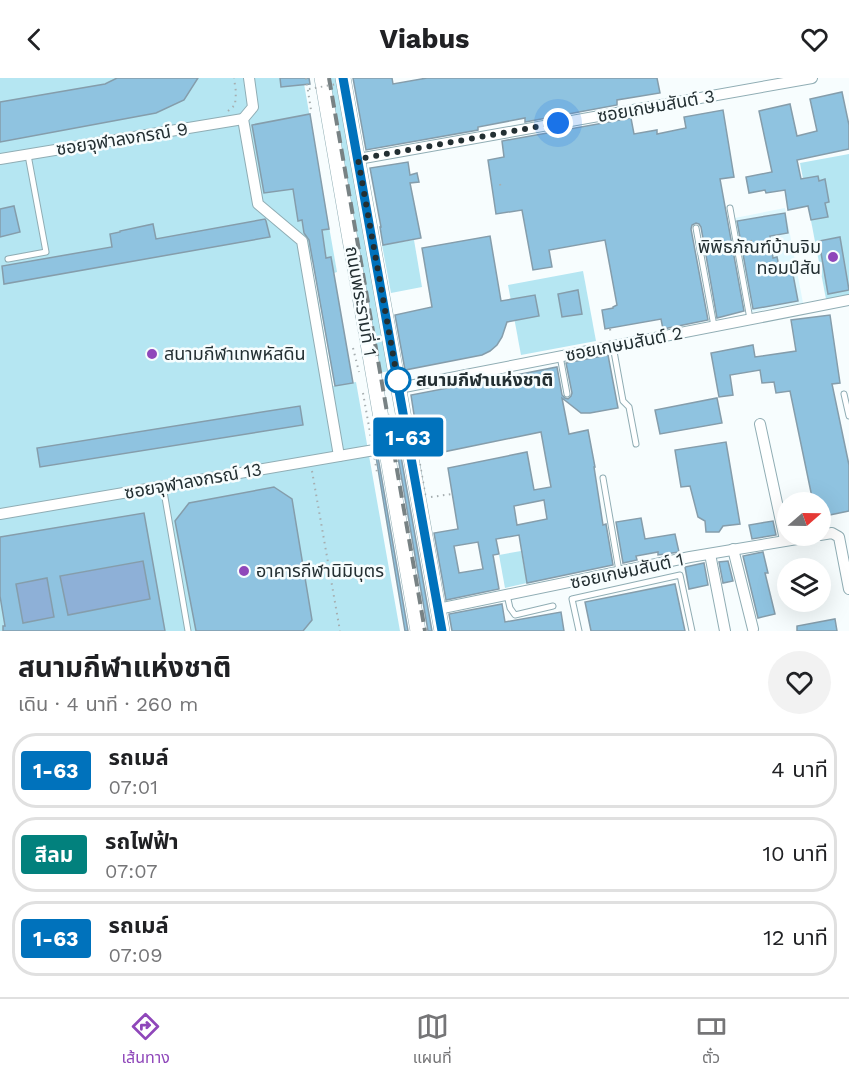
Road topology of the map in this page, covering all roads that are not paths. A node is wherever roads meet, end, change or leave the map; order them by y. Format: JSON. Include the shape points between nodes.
{"nodes":[{"id":1,"x":249,"y":78,"type":"edge"},
{"id":2,"x":322,"y":78,"type":"edge"},
{"id":3,"x":812,"y":78,"type":"edge"},
{"id":4,"x":346,"y":80,"type":"edge"},
{"id":5,"x":762,"y":82,"type":"edge"},
{"id":6,"x":243,"y":119,"type":"junction"},
{"id":7,"x":28,"y":155,"type":"junction"},
{"id":8,"x":0,"y":159,"type":"edge"},
{"id":9,"x":358,"y":159,"type":"junction"},
{"id":10,"x":730,"y":208,"type":"dead end"},
{"id":11,"x":696,"y":228,"type":"dead end"},
{"id":12,"x":8,"y":260,"type":"dead end"},
{"id":13,"x":849,"y":300,"type":"edge"},
{"id":14,"x":750,"y":319,"type":"junction"},
{"id":15,"x":714,"y":326,"type":"junction"},
{"id":16,"x":613,"y":346,"type":"junction"},
{"id":17,"x":560,"y":356,"type":"junction"},
{"id":18,"x":399,"y":388,"type":"junction"},
{"id":19,"x":567,"y":394,"type":"dead end"},
{"id":20,"x":844,"y":394,"type":"dead end"},
{"id":21,"x":849,"y":416,"type":"edge"},
{"id":22,"x":760,"y":424,"type":"dead end"},
{"id":23,"x":636,"y":444,"type":"dead end"},
{"id":24,"x":386,"y":448,"type":"junction"},
{"id":25,"x":339,"y":456,"type":"junction"},
{"id":26,"x":603,"y":478,"type":"dead end"},
{"id":27,"x":163,"y":486,"type":"junction"},
{"id":28,"x":777,"y":503,"type":"edge"},
{"id":29,"x":0,"y":514,"type":"edge"},
{"id":30,"x":844,"y":536,"type":"edge"},
{"id":31,"x":777,"y":541,"type":"edge"},
{"id":32,"x":733,"y":549,"type":"junction"},
{"id":33,"x":710,"y":554,"type":"junction"},
{"id":34,"x":620,"y":572,"type":"junction"},
{"id":35,"x":849,"y":589,"type":"edge"},
{"id":36,"x":507,"y":596,"type":"junction"},
{"id":37,"x":553,"y":606,"type":"dead end"},
{"id":38,"x":438,"y":609,"type":"junction"},
{"id":39,"x":753,"y":629,"type":"dead end"},
{"id":40,"x":188,"y":631,"type":"edge"},
{"id":41,"x":418,"y":631,"type":"edge"},
{"id":42,"x":442,"y":631,"type":"edge"},
{"id":43,"x":579,"y":631,"type":"edge"},
{"id":44,"x":692,"y":631,"type":"edge"},
{"id":45,"x":725,"y":631,"type":"edge"}],
"edges":[{"from":1,"to":6,"type":"street","via":[[253,107]]},
{"from":2,"to":24,"type":"main road","name":"ถนนพระรามที่ 1"},
{"from":3,"to":5,"type":"street","name":"ซอยเกษมสันต์ 3"},
{"from":4,"to":9,"type":"main road","name":"ถนนพระรามที่ 1"},
{"from":5,"to":9,"type":"street","name":"ซอยเกษมสันต์ 3"},
{"from":6,"to":7,"type":"street","name":"ซอยจุฬาลงกรณ์ 9"},
{"from":6,"to":25,"type":"street","via":[[258,204],[302,241]]},
{"from":7,"to":8,"type":"street","name":"ซอยจุฬาลงกรณ์ 9"},
{"from":7,"to":12,"type":"lane","via":[[46,252]]},
{"from":9,"to":18,"type":"main road","name":"ถนนพระรามที่ 1"},
{"from":10,"to":14,"type":"lane"},
{"from":11,"to":15,"type":"lane"},
{"from":13,"to":14,"type":"street","name":"ซอยเกษมสันต์ 2"},
{"from":14,"to":15,"type":"street","name":"ซอยเกษมสันต์ 2"},
{"from":15,"to":16,"type":"street","name":"ซอยเกษมสันต์ 2"},
{"from":16,"to":17,"type":"street","name":"ซอยเกษมสันต์ 2"},
{"from":16,"to":23,"type":"lane","via":[[622,402],[629,407]]},
{"from":17,"to":18,"type":"street","name":"ซอยเกษมสันต์ 2"},
{"from":17,"to":19,"type":"lane"},
{"from":18,"to":38,"type":"main road","name":"ถนนพระรามที่ 1","via":[[423,499]]},
{"from":20,"to":21,"type":"lane"},
{"from":22,"to":28,"type":"street"},
{"from":24,"to":25,"type":"street","name":"ซอยจุฬาลงกรณ์ 13"},
{"from":24,"to":41,"type":"main road","name":"ถนนพระรามที่ 1"},
{"from":25,"to":27,"type":"street","name":"ซอยจุฬาลงกรณ์ 13"},
{"from":26,"to":34,"type":"lane"},
{"from":27,"to":29,"type":"street","name":"ซอยจุฬาลงกรณ์ 13"},
{"from":27,"to":40,"type":"lane"},
{"from":30,"to":35,"type":"street"},
{"from":31,"to":32,"type":"street","name":"ซอยเกษมสันต์ 1"},
{"from":32,"to":33,"type":"street","name":"ซอยเกษมสันต์ 1"},
{"from":32,"to":39,"type":"street"},
{"from":33,"to":34,"type":"street","name":"ซอยเกษมสันต์ 1"},
{"from":33,"to":45,"type":"street"},
{"from":34,"to":36,"type":"street","name":"ซอยเกษมสันต์ 1"},
{"from":36,"to":37,"type":"lane","via":[[515,615]]},
{"from":36,"to":38,"type":"street","name":"ซอยเกษมสันต์ 1"},
{"from":38,"to":42,"type":"main road","name":"ถนนพระรามที่ 1"},
{"from":43,"to":44,"type":"lane","via":[[572,599],[680,575]]}]}
